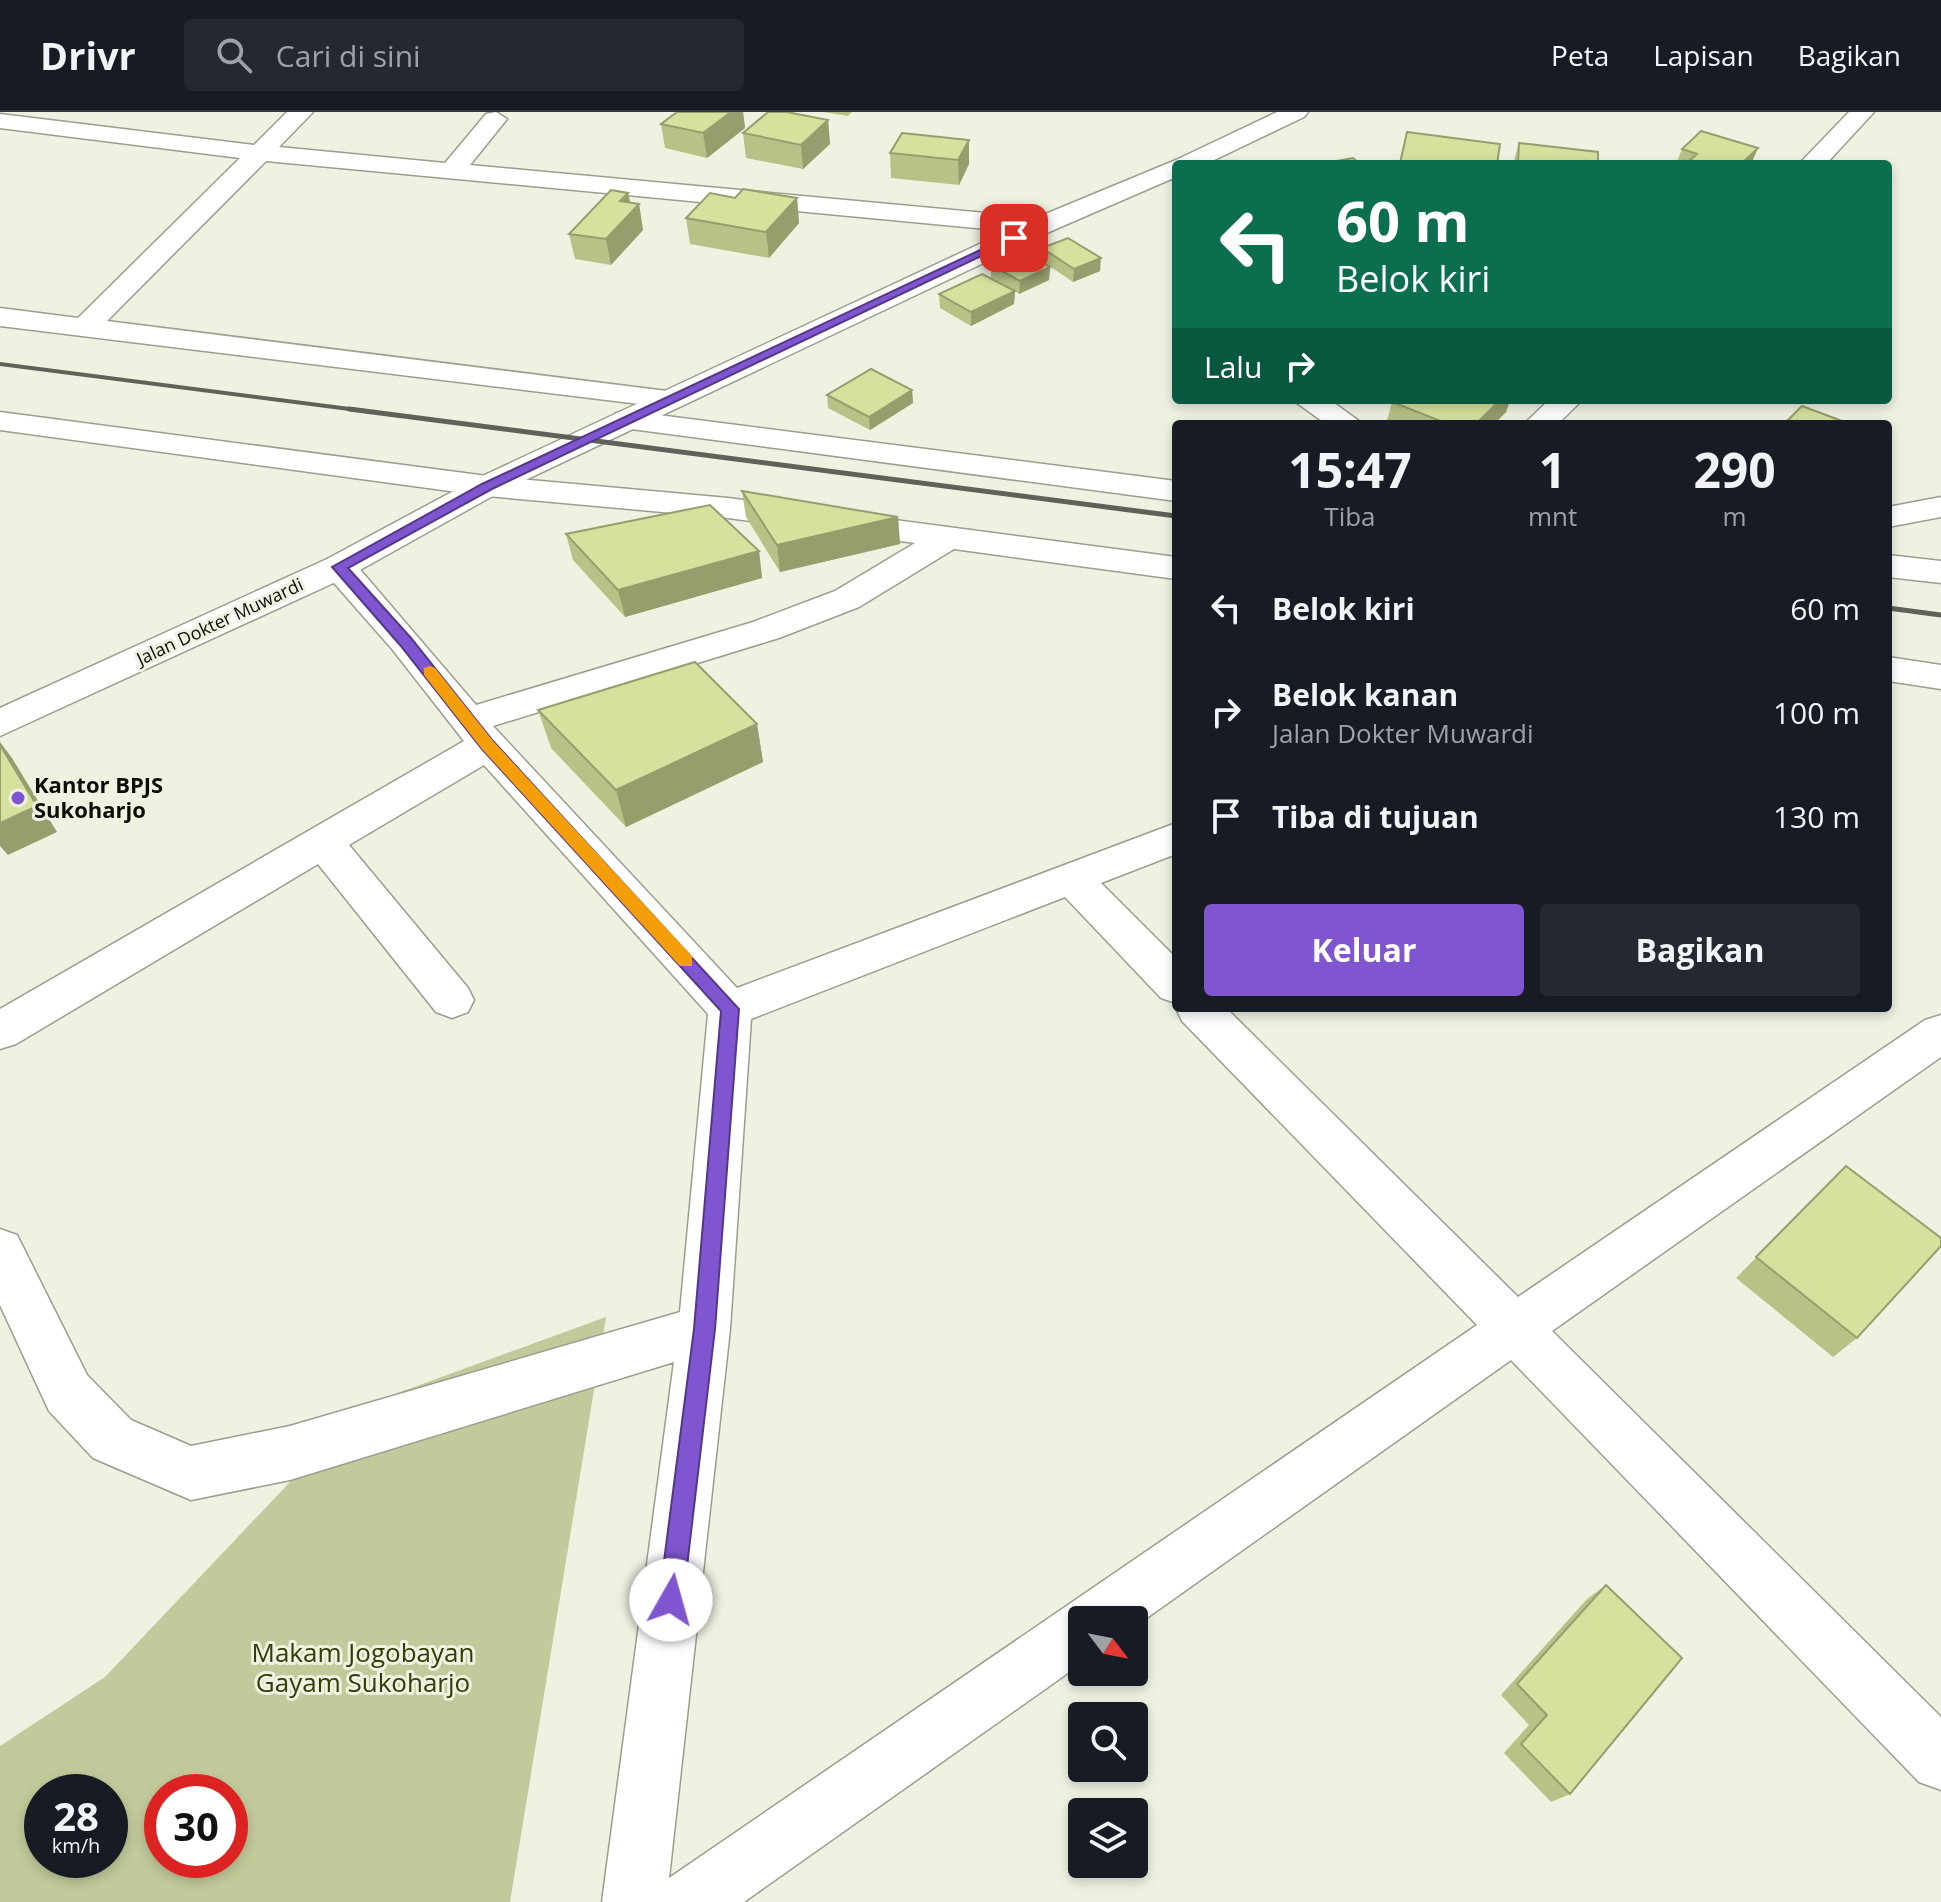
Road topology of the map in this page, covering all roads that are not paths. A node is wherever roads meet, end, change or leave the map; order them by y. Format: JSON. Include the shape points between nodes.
{"nodes":[{"id":1,"x":301,"y":112,"type":"edge"},
{"id":2,"x":1296,"y":112,"type":"edge"},
{"id":3,"x":1862,"y":112,"type":"edge"},
{"id":4,"x":495,"y":119,"type":"dead end"},
{"id":5,"x":0,"y":121,"type":"edge"},
{"id":6,"x":259,"y":153,"type":"junction"},
{"id":7,"x":1194,"y":160,"type":"edge"},
{"id":8,"x":1816,"y":160,"type":"edge"},
{"id":9,"x":1172,"y":170,"type":"edge"},
{"id":10,"x":451,"y":172,"type":"junction"},
{"id":11,"x":1040,"y":226,"type":"junction"},
{"id":12,"x":0,"y":317,"type":"edge"},
{"id":13,"x":84,"y":328,"type":"junction"},
{"id":14,"x":672,"y":399,"type":"junction"},
{"id":15,"x":1315,"y":404,"type":"edge"},
{"id":16,"x":1562,"y":404,"type":"edge"},
{"id":17,"x":627,"y":420,"type":"junction"},
{"id":18,"x":1341,"y":420,"type":"edge"},
{"id":19,"x":1544,"y":420,"type":"edge"},
{"id":20,"x":1,"y":422,"type":"edge"},
{"id":21,"x":487,"y":486,"type":"junction"},
{"id":22,"x":1172,"y":490,"type":"edge"},
{"id":23,"x":1941,"y":507,"type":"edge"},
{"id":24,"x":1892,"y":516,"type":"edge"},
{"id":25,"x":951,"y":536,"type":"junction"},
{"id":26,"x":1892,"y":566,"type":"edge"},
{"id":27,"x":339,"y":567,"type":"junction"},
{"id":28,"x":1172,"y":567,"type":"edge"},
{"id":29,"x":1941,"y":572,"type":"edge"},
{"id":30,"x":1892,"y":670,"type":"edge"},
{"id":31,"x":1941,"y":677,"type":"edge"},
{"id":32,"x":0,"y":723,"type":"edge"},
{"id":33,"x":478,"y":733,"type":"junction"},
{"id":34,"x":1172,"y":840,"type":"edge"},
{"id":35,"x":323,"y":841,"type":"junction"},
{"id":36,"x":1071,"y":878,"type":"junction"},
{"id":37,"x":1172,"y":982,"type":"edge"},
{"id":38,"x":452,"y":1000,"type":"dead end"},
{"id":39,"x":730,"y":1009,"type":"junction"},
{"id":40,"x":1202,"y":1012,"type":"edge"},
{"id":41,"x":0,"y":1031,"type":"edge"},
{"id":42,"x":1941,"y":1033,"type":"edge"},
{"id":43,"x":0,"y":1251,"type":"edge"},
{"id":44,"x":704,"y":1329,"type":"junction"},
{"id":45,"x":1512,"y":1329,"type":"junction"},
{"id":46,"x":1114,"y":1606,"type":"edge"},
{"id":47,"x":1068,"y":1638,"type":"edge"},
{"id":48,"x":1941,"y":1760,"type":"edge"},
{"id":49,"x":634,"y":1902,"type":"edge"},
{"id":50,"x":689,"y":1902,"type":"edge"}],
"edges":[{"from":1,"to":6,"type":"street"},
{"from":2,"to":7,"type":"street"},
{"from":3,"to":8,"type":"street"},
{"from":4,"to":10,"type":"street"},
{"from":5,"to":6,"type":"street"},
{"from":6,"to":10,"type":"street"},
{"from":6,"to":13,"type":"street"},
{"from":9,"to":11,"type":"street","name":"Jalan Dokter Muwardi"},
{"from":10,"to":11,"type":"street"},
{"from":11,"to":14,"type":"street","name":"Jalan Dokter Muwardi"},
{"from":12,"to":13,"type":"street"},
{"from":13,"to":14,"type":"street"},
{"from":14,"to":17,"type":"street","name":"Jalan Dokter Muwardi"},
{"from":15,"to":18,"type":"street"},
{"from":16,"to":19,"type":"street"},
{"from":17,"to":21,"type":"street","name":"Jalan Dokter Muwardi"},
{"from":17,"to":22,"type":"street"},
{"from":20,"to":21,"type":"street"},
{"from":21,"to":25,"type":"street"},
{"from":21,"to":27,"type":"street","name":"Jalan Dokter Muwardi"},
{"from":23,"to":24,"type":"street"},
{"from":25,"to":28,"type":"street"},
{"from":25,"to":33,"type":"street","via":[[847,599]]},
{"from":26,"to":29,"type":"street"},
{"from":27,"to":32,"type":"street","name":"Jalan Dokter Muwardi"},
{"from":27,"to":33,"type":"street"},
{"from":30,"to":31,"type":"street"},
{"from":33,"to":35,"type":"street"},
{"from":33,"to":39,"type":"street"},
{"from":34,"to":36,"type":"street"},
{"from":35,"to":38,"type":"street"},
{"from":35,"to":41,"type":"street"},
{"from":36,"to":37,"type":"street"},
{"from":36,"to":39,"type":"street"},
{"from":39,"to":44,"type":"street"},
{"from":40,"to":45,"type":"street"},
{"from":42,"to":45,"type":"street"},
{"from":43,"to":44,"type":"street","via":[[68,1393],[112,1439],[191,1473],[290,1453]]},
{"from":44,"to":49,"type":"street"},
{"from":45,"to":46,"type":"street"},
{"from":45,"to":48,"type":"street"},
{"from":47,"to":50,"type":"street"}]}
